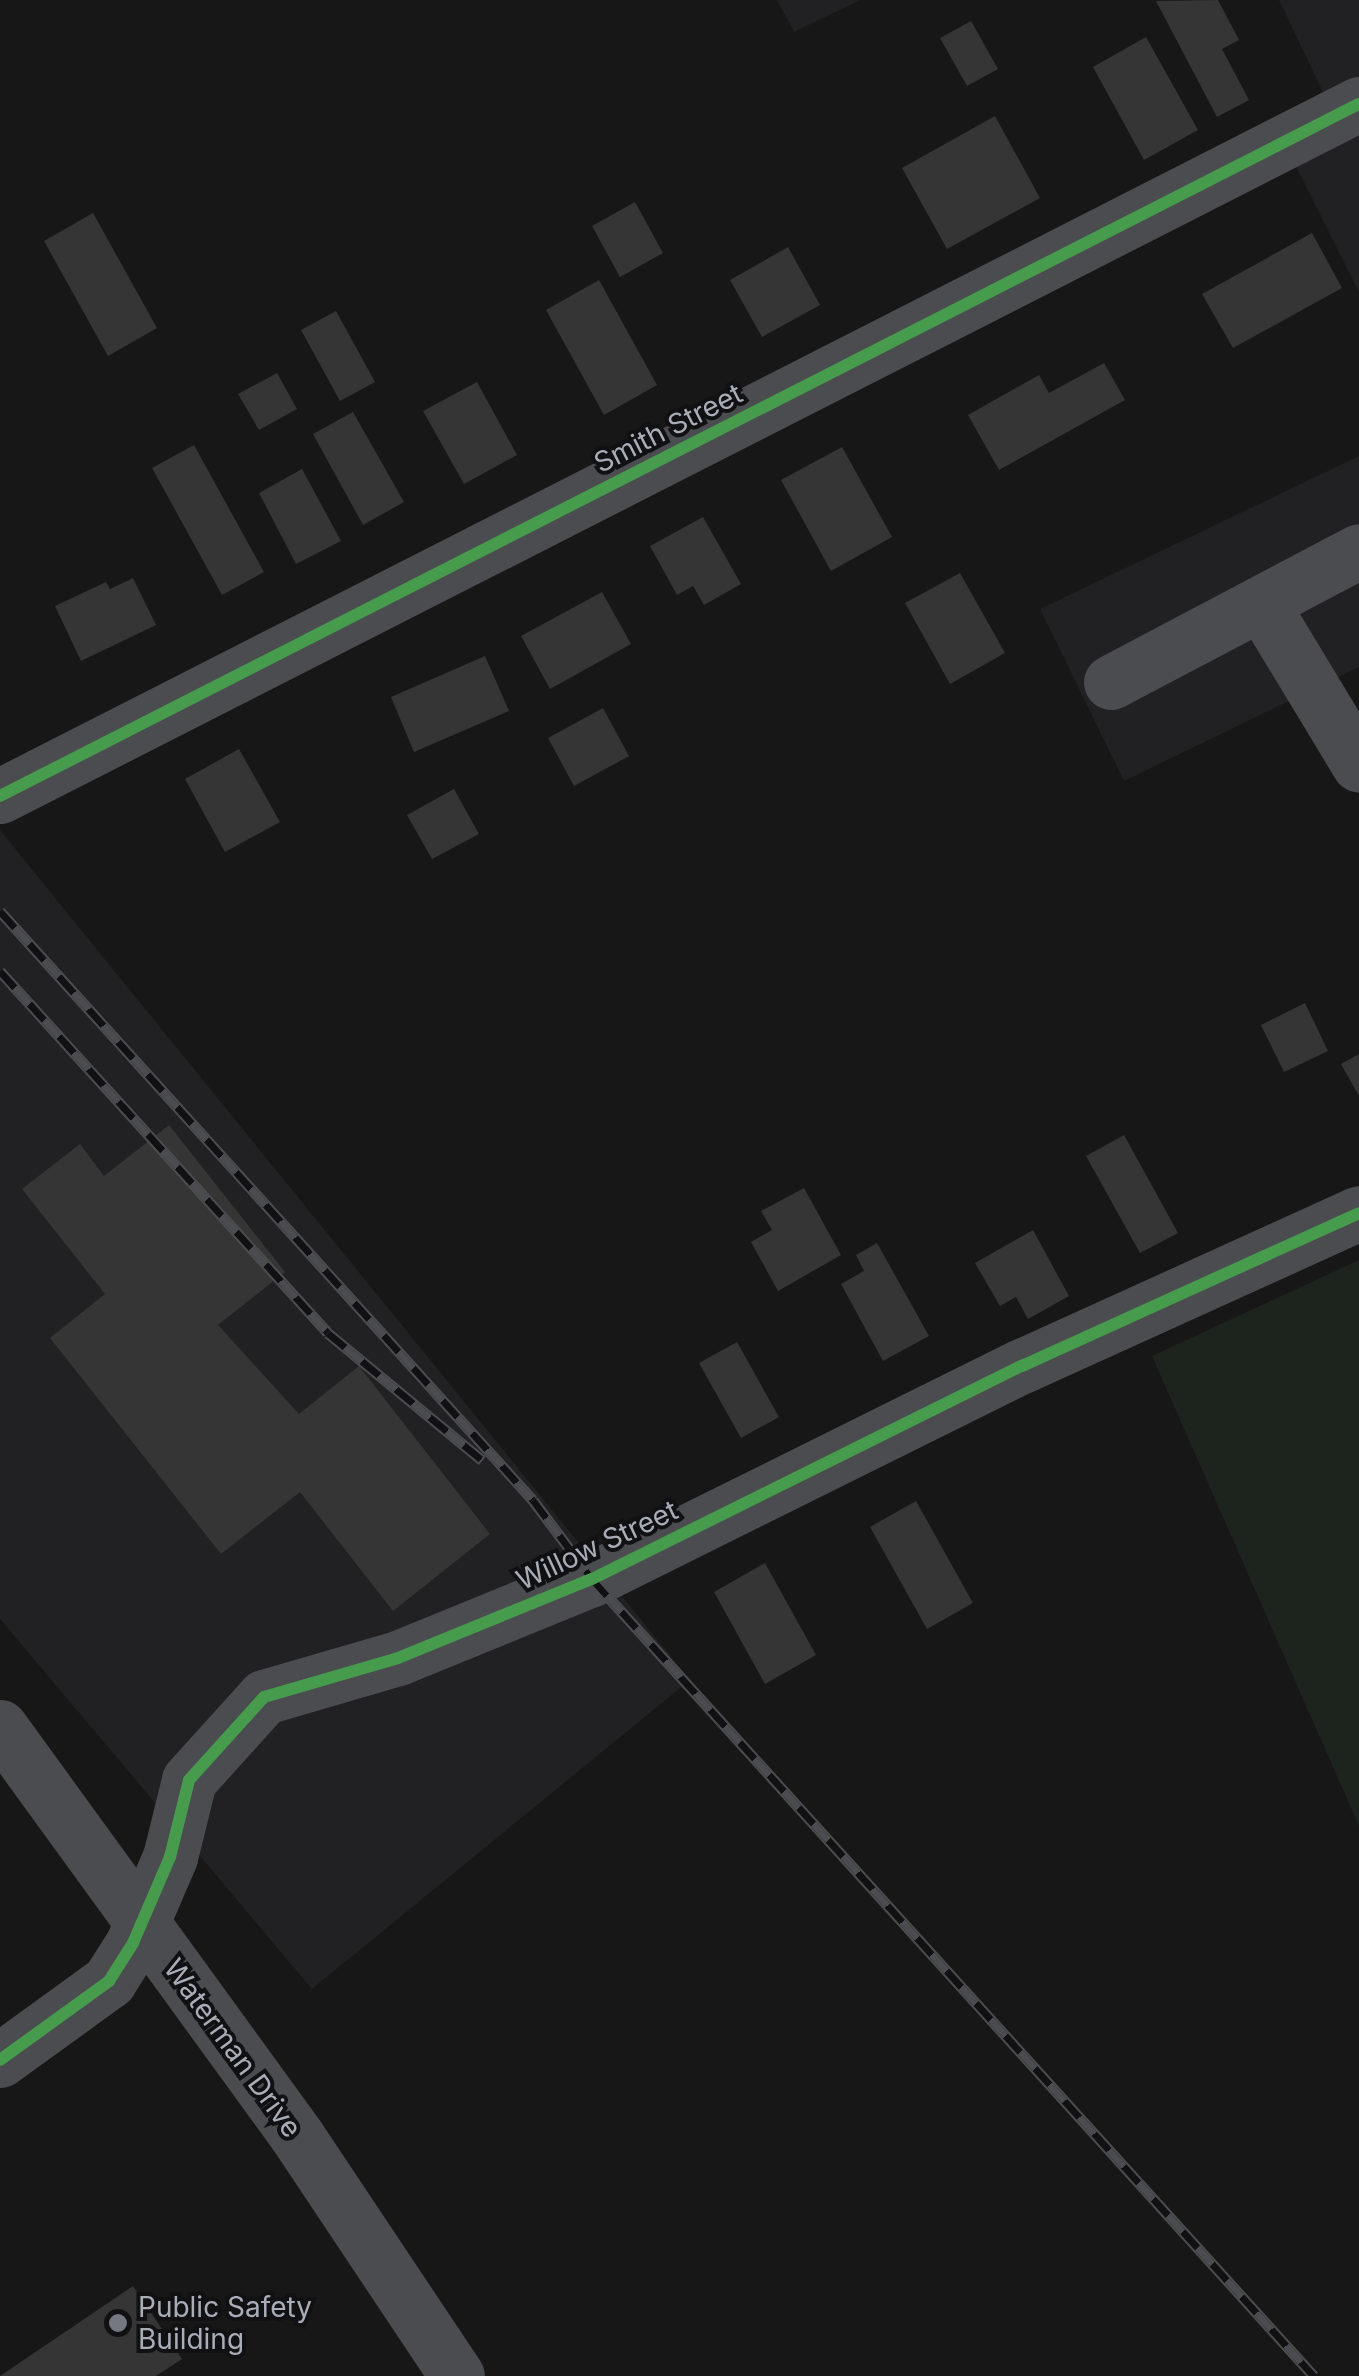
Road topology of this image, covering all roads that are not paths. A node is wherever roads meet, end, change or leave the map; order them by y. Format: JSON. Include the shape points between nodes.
{"nodes":[{"id":1,"x":1359,"y":104,"type":"edge"},
{"id":2,"x":1359,"y":551,"type":"edge"},
{"id":3,"x":1261,"y":603,"type":"junction"},
{"id":4,"x":1111,"y":682,"type":"dead end"},
{"id":5,"x":1359,"y":765,"type":"edge"},
{"id":6,"x":0,"y":796,"type":"edge"},
{"id":7,"x":1359,"y":1213,"type":"edge"},
{"id":8,"x":0,"y":1727,"type":"edge"},
{"id":9,"x":141,"y":1920,"type":"junction"},
{"id":10,"x":0,"y":2060,"type":"edge"},
{"id":11,"x":457,"y":2376,"type":"edge"}],
"edges":[{"from":1,"to":6,"type":"street","name":"Smith Street"},
{"from":2,"to":3,"type":"street"},
{"from":3,"to":4,"type":"street"},
{"from":3,"to":5,"type":"street"},
{"from":7,"to":9,"type":"street","name":"Willow Street","via":[[1022,1366],[592,1579],[398,1658],[264,1697],[189,1780],[170,1857]]},
{"from":8,"to":9,"type":"street","name":"Waterman Drive"},
{"from":9,"to":10,"type":"street","name":"Willow Street","via":[[109,1981]]},
{"from":9,"to":11,"type":"street","name":"Waterman Drive","via":[[297,2136]]}]}
